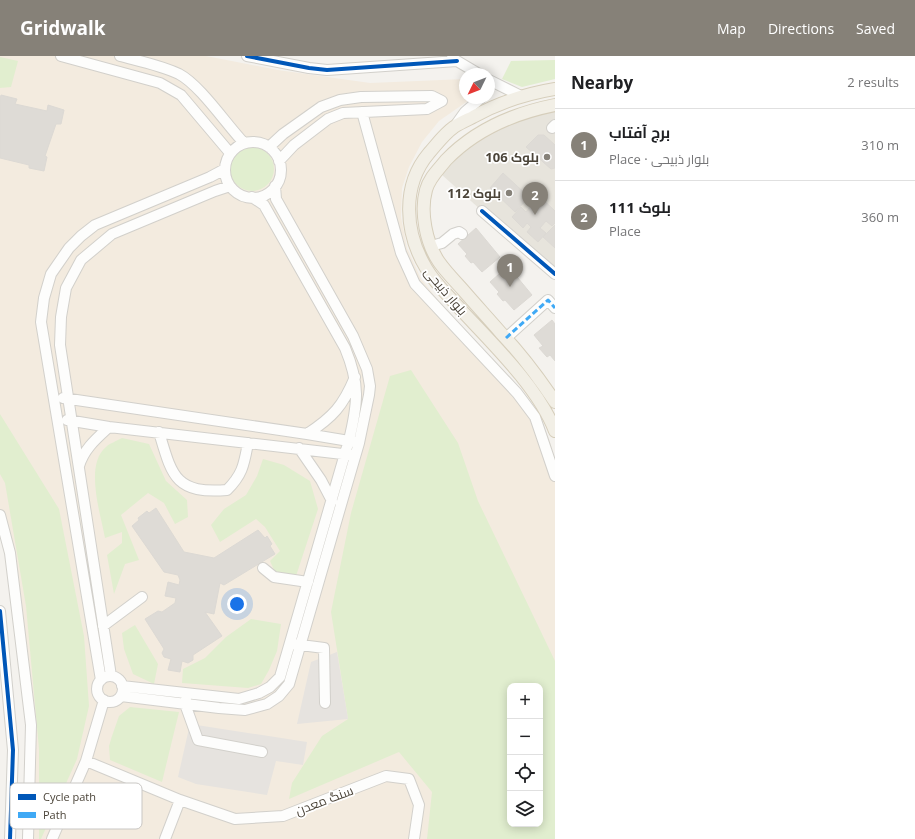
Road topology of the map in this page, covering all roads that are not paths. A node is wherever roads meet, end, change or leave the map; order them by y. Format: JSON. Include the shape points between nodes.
{"nodes":[{"id":1,"x":62,"y":56,"type":"edge"},
{"id":2,"x":120,"y":56,"type":"edge"},
{"id":3,"x":247,"y":56,"type":"edge"},
{"id":4,"x":453,"y":59,"type":"edge"},
{"id":5,"x":469,"y":68,"type":"edge"},
{"id":6,"x":495,"y":83,"type":"edge"},
{"id":7,"x":555,"y":88,"type":"edge"},
{"id":8,"x":521,"y":96,"type":"junction"},
{"id":9,"x":474,"y":104,"type":"edge"},
{"id":10,"x":555,"y":105,"type":"edge"},
{"id":11,"x":362,"y":112,"type":"junction"},
{"id":12,"x":454,"y":127,"type":"junction"},
{"id":13,"x":244,"y":143,"type":"junction"},
{"id":14,"x":269,"y":147,"type":"junction"},
{"id":15,"x":230,"y":153,"type":"junction"},
{"id":16,"x":279,"y":161,"type":"junction"},
{"id":17,"x":225,"y":169,"type":"junction"},
{"id":18,"x":230,"y":186,"type":"junction"},
{"id":19,"x":275,"y":186,"type":"junction"},
{"id":20,"x":252,"y":197,"type":"junction"},
{"id":21,"x":482,"y":211,"type":"dead end"},
{"id":22,"x":462,"y":234,"type":"dead end"},
{"id":23,"x":431,"y":246,"type":"junction"},
{"id":24,"x":555,"y":274,"type":"edge"},
{"id":25,"x":555,"y":308,"type":"edge"},
{"id":26,"x":506,"y":338,"type":"junction"},
{"id":27,"x":355,"y":377,"type":"junction"},
{"id":28,"x":54,"y":398,"type":"junction"},
{"id":29,"x":67,"y":399,"type":"junction"},
{"id":30,"x":555,"y":402,"type":"edge"},
{"id":31,"x":57,"y":419,"type":"junction"},
{"id":32,"x":71,"y":421,"type":"junction"},
{"id":33,"x":109,"y":427,"type":"junction"},
{"id":34,"x":555,"y":431,"type":"edge"},
{"id":35,"x":159,"y":432,"type":"junction"},
{"id":36,"x":307,"y":434,"type":"junction"},
{"id":37,"x":349,"y":440,"type":"junction"},
{"id":38,"x":248,"y":443,"type":"junction"},
{"id":39,"x":359,"y":443,"type":"junction"},
{"id":40,"x":299,"y":448,"type":"junction"},
{"id":41,"x":345,"y":454,"type":"junction"},
{"id":42,"x":356,"y":455,"type":"junction"},
{"id":43,"x":79,"y":468,"type":"junction"},
{"id":44,"x":555,"y":476,"type":"edge"},
{"id":45,"x":332,"y":501,"type":"junction"},
{"id":46,"x":0,"y":515,"type":"edge"},
{"id":47,"x":263,"y":568,"type":"dead end"},
{"id":48,"x":308,"y":582,"type":"junction"},
{"id":49,"x":142,"y":597,"type":"dead end"},
{"id":50,"x":0,"y":611,"type":"edge"},
{"id":51,"x":103,"y":626,"type":"junction"},
{"id":52,"x":290,"y":644,"type":"junction"},
{"id":53,"x":300,"y":646,"type":"junction"},
{"id":54,"x":106,"y":678,"type":"junction"},
{"id":55,"x":121,"y":691,"type":"junction"},
{"id":56,"x":186,"y":699,"type":"junction"},
{"id":57,"x":104,"y":700,"type":"junction"},
{"id":58,"x":325,"y":704,"type":"dead end"},
{"id":59,"x":262,"y":752,"type":"dead end"},
{"id":60,"x":86,"y":761,"type":"junction"},
{"id":61,"x":12,"y":783,"type":"edge"},
{"id":62,"x":29,"y":783,"type":"edge"},
{"id":63,"x":76,"y":783,"type":"edge"},
{"id":64,"x":139,"y":783,"type":"edge"},
{"id":65,"x":142,"y":784,"type":"edge"},
{"id":66,"x":180,"y":800,"type":"junction"},
{"id":67,"x":10,"y":829,"type":"edge"},
{"id":68,"x":28,"y":829,"type":"edge"},
{"id":69,"x":56,"y":829,"type":"edge"},
{"id":70,"x":10,"y":839,"type":"edge"},
{"id":71,"x":28,"y":839,"type":"edge"},
{"id":72,"x":52,"y":839,"type":"edge"},
{"id":73,"x":165,"y":839,"type":"edge"},
{"id":74,"x":414,"y":839,"type":"edge"}],
"edges":[{"from":1,"to":15,"type":"street","via":[[172,88],[182,95]]},
{"from":2,"to":13,"type":"street","via":[[180,75],[201,93]]},
{"from":3,"to":4,"type":"street","via":[[328,70]]},
{"from":4,"to":5,"type":"street"},
{"from":6,"to":8,"type":"street"},
{"from":7,"to":8,"type":"main road","name":"بلوار ذبیحی"},
{"from":8,"to":12,"type":"main road","name":"بلوار ذبیحی","via":[[494,106]]},
{"from":9,"to":12,"type":"street"},
{"from":10,"to":23,"type":"main road","name":"بلوار ذبیحی","via":[[502,121],[474,136],[452,154],[426,189],[424,214]]},
{"from":11,"to":14,"type":"street","via":[[427,109],[442,101],[432,96],[361,97],[340,100],[321,107]]},
{"from":11,"to":16,"type":"street","via":[[343,113],[328,119],[294,145]]},
{"from":11,"to":44,"type":"street","via":[[401,253],[415,284],[517,393],[535,417]]},
{"from":12,"to":34,"type":"main road","name":"بلوار ذبیحی","via":[[423,160],[410,188],[409,217],[415,244],[426,269],[443,291],[532,389]]},
{"from":13,"to":14,"type":"street","via":[[257,142]]},
{"from":13,"to":15,"type":"street"},
{"from":14,"to":16,"type":"street"},
{"from":15,"to":17,"type":"street"},
{"from":16,"to":19,"type":"street","via":[[280,174]]},
{"from":17,"to":18,"type":"street"},
{"from":17,"to":28,"type":"street","via":[[95,225],[69,248],[51,274],[41,322]]},
{"from":18,"to":20,"type":"street","via":[[236,192]]},
{"from":18,"to":29,"type":"street","via":[[112,234],[81,260],[66,288],[61,317],[60,345]]},
{"from":19,"to":20,"type":"street","via":[[265,194]]},
{"from":19,"to":39,"type":"street","via":[[276,199],[353,336],[367,369],[369,395]]},
{"from":20,"to":27,"type":"street","via":[[264,205],[345,348]]},
{"from":21,"to":24,"type":"street"},
{"from":22,"to":23,"type":"street","via":[[453,234],[442,243]]},
{"from":23,"to":26,"type":"main road","name":"بلوار ذبیحی","via":[[439,262]]},
{"from":25,"to":26,"type":"street","via":[[548,300]]},
{"from":26,"to":30,"type":"main road","name":"بلوار ذبیحی"},
{"from":27,"to":36,"type":"street","via":[[338,409]]},
{"from":27,"to":37,"type":"street","via":[[357,403]]},
{"from":28,"to":29,"type":"street"},
{"from":28,"to":31,"type":"street"},
{"from":29,"to":32,"type":"street"},
{"from":29,"to":36,"type":"street"},
{"from":31,"to":32,"type":"street"},
{"from":31,"to":54,"type":"street"},
{"from":32,"to":33,"type":"street"},
{"from":32,"to":43,"type":"street"},
{"from":33,"to":35,"type":"street"},
{"from":33,"to":43,"type":"street","via":[[89,447],[82,457]]},
{"from":35,"to":38,"type":"street"},
{"from":35,"to":38,"type":"street","via":[[169,467],[180,481],[188,487],[209,492],[227,490],[237,480],[244,466]]},
{"from":36,"to":37,"type":"street"},
{"from":37,"to":39,"type":"street"},
{"from":37,"to":41,"type":"street"},
{"from":38,"to":40,"type":"street"},
{"from":39,"to":42,"type":"street"},
{"from":40,"to":41,"type":"street"},
{"from":40,"to":45,"type":"street"},
{"from":41,"to":42,"type":"street"},
{"from":41,"to":45,"type":"street"},
{"from":42,"to":53,"type":"street"},
{"from":43,"to":51,"type":"street"},
{"from":45,"to":48,"type":"street"},
{"from":46,"to":62,"type":"street","via":[[10,553],[31,725]]},
{"from":47,"to":48,"type":"street","via":[[274,577]]},
{"from":48,"to":52,"type":"street"},
{"from":49,"to":51,"type":"street"},
{"from":50,"to":61,"type":"street","via":[[13,750]]},
{"from":51,"to":54,"type":"street"},
{"from":52,"to":53,"type":"street"},
{"from":52,"to":56,"type":"street","via":[[280,677],[259,693],[238,699]]},
{"from":53,"to":56,"type":"street","via":[[289,684],[279,696],[267,704],[244,710]]},
{"from":53,"to":58,"type":"street","via":[[324,648]]},
{"from":54,"to":55,"type":"street","via":[[118,679]]},
{"from":54,"to":57,"type":"street","via":[[98,683],[97,691]]},
{"from":55,"to":56,"type":"street"},
{"from":55,"to":57,"type":"street","via":[[115,701]]},
{"from":56,"to":59,"type":"street","via":[[198,740]]},
{"from":57,"to":60,"type":"street"},
{"from":60,"to":63,"type":"street"},
{"from":60,"to":64,"type":"street","name":"سنگ معدن"},
{"from":65,"to":66,"type":"street","name":"سنگ معدن"},
{"from":66,"to":73,"type":"street"},
{"from":66,"to":74,"type":"street","name":"سنگ معدن","via":[[235,819],[283,816],[386,776],[409,780],[419,805]]},
{"from":67,"to":70,"type":"street"},
{"from":68,"to":71,"type":"street"},
{"from":69,"to":72,"type":"street"}]}
